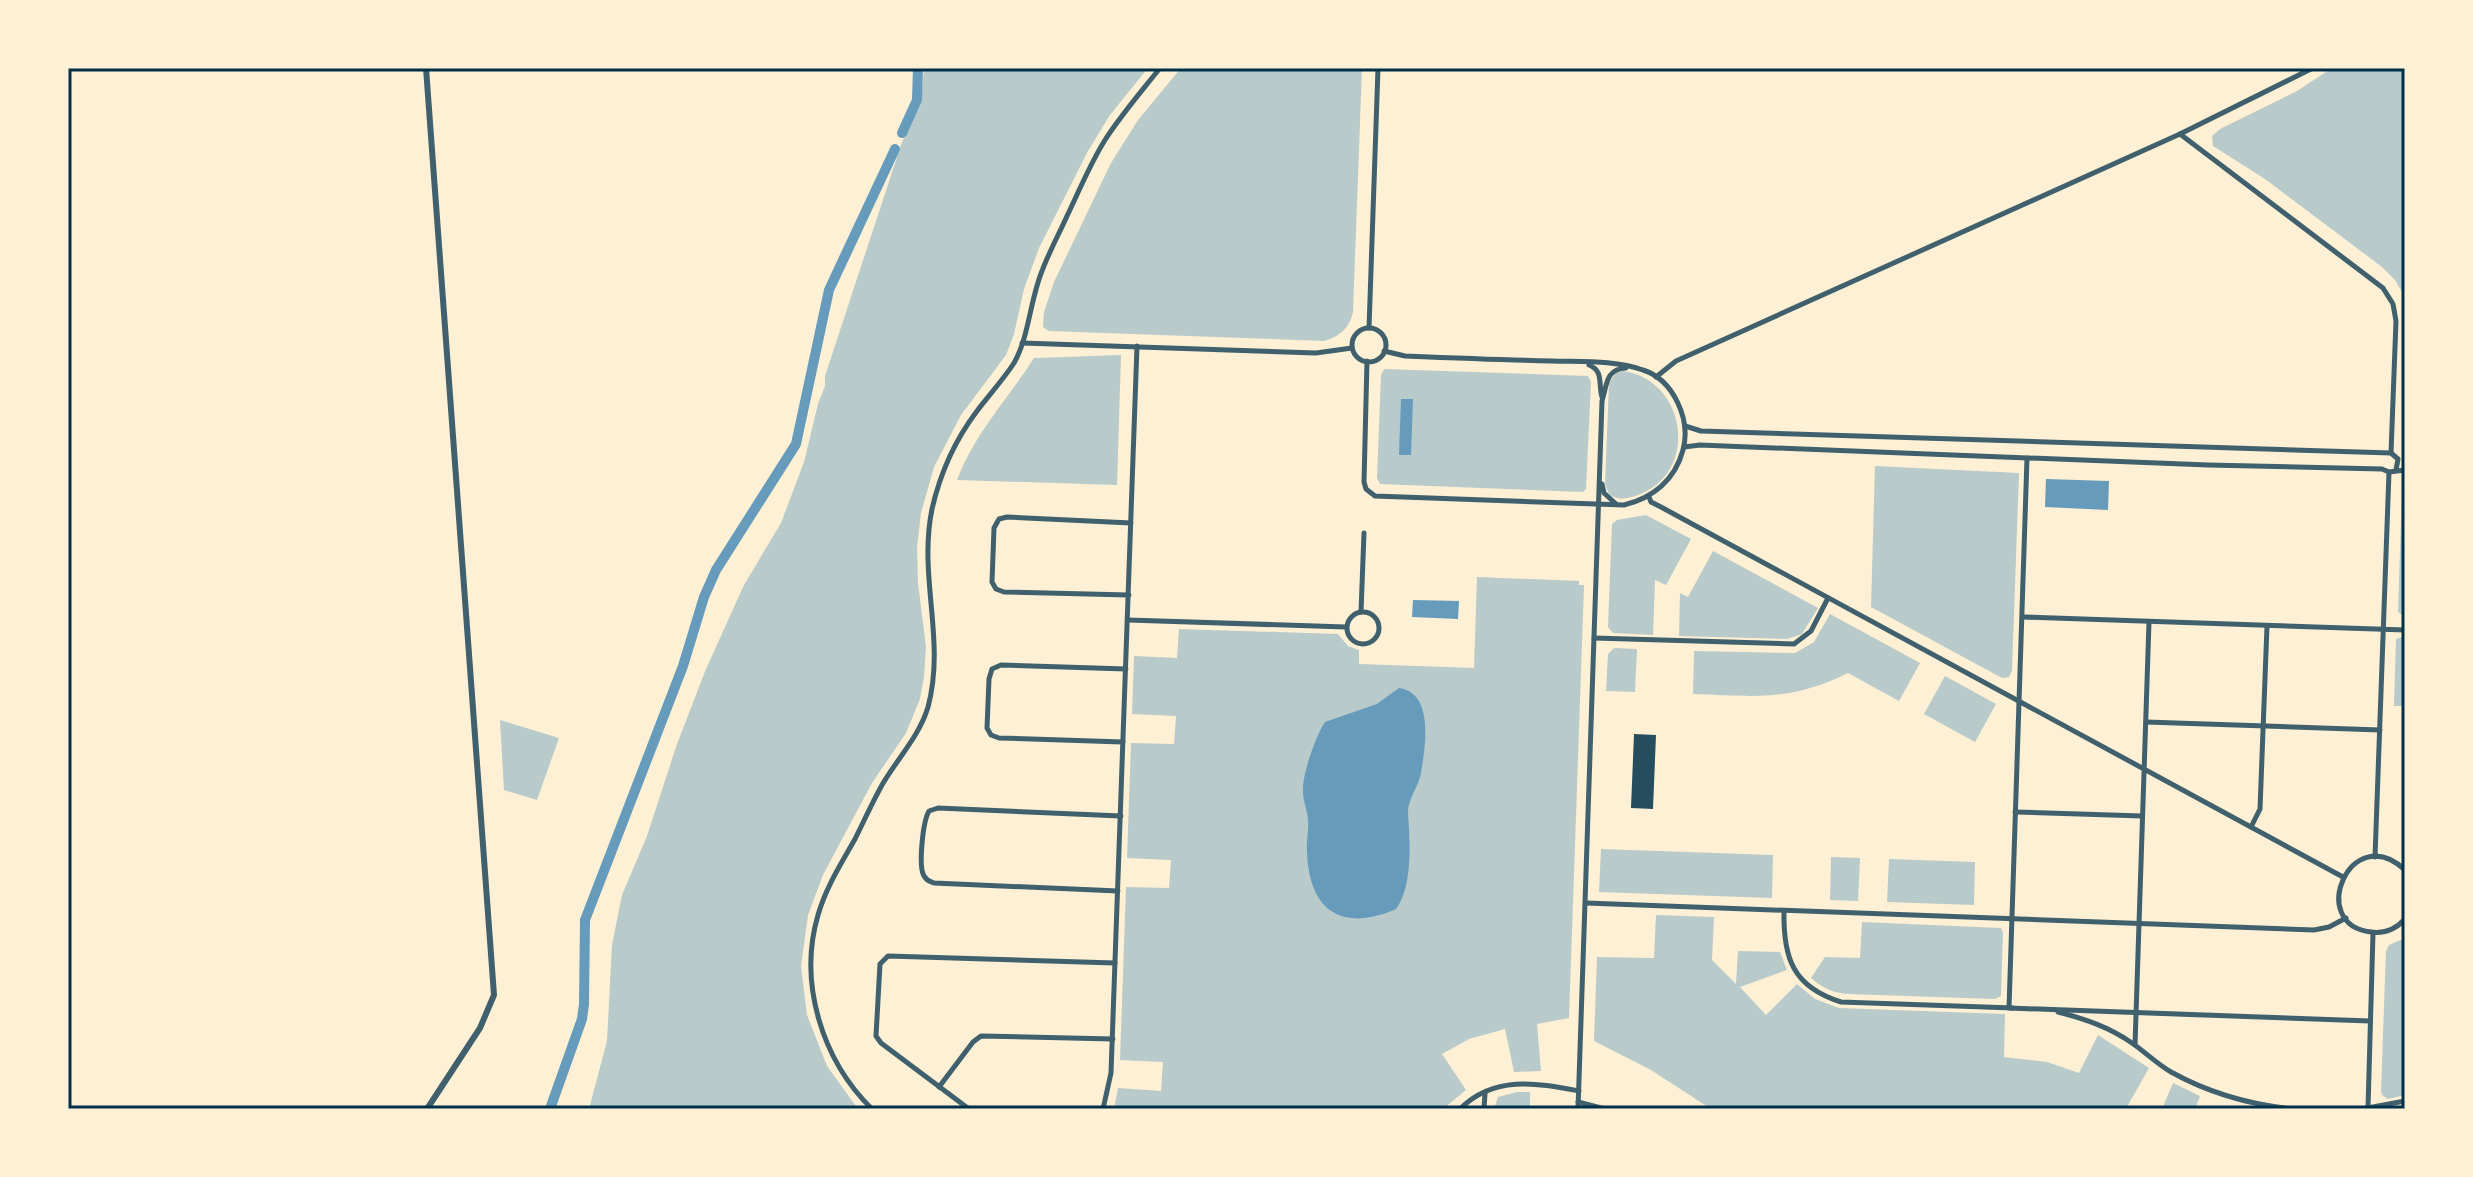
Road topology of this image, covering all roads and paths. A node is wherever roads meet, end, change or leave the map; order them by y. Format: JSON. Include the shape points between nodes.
{"nodes":[{"id":1,"x":426,"y":68,"type":"edge"},
{"id":2,"x":1160,"y":68,"type":"edge"},
{"id":3,"x":1378,"y":68,"type":"edge"},
{"id":4,"x":2313,"y":68,"type":"edge"},
{"id":5,"x":2180,"y":134,"type":"junction"},
{"id":6,"x":1369,"y":328,"type":"junction"},
{"id":7,"x":1022,"y":343,"type":"junction"},
{"id":8,"x":1137,"y":346,"type":"junction"},
{"id":9,"x":1352,"y":348,"type":"junction"},
{"id":10,"x":1384,"y":351,"type":"junction"},
{"id":11,"x":1367,"y":361,"type":"junction"},
{"id":12,"x":1572,"y":362,"type":"junction"},
{"id":13,"x":1635,"y":368,"type":"junction"},
{"id":14,"x":1656,"y":377,"type":"junction"},
{"id":15,"x":1603,"y":398,"type":"junction"},
{"id":16,"x":1685,"y":426,"type":"junction"},
{"id":17,"x":1684,"y":447,"type":"junction"},
{"id":18,"x":2390,"y":455,"type":"junction"},
{"id":19,"x":2405,"y":456,"type":"edge"},
{"id":20,"x":2027,"y":458,"type":"junction"},
{"id":21,"x":1600,"y":467,"type":"junction"},
{"id":22,"x":2382,"y":469,"type":"junction"},
{"id":23,"x":2405,"y":470,"type":"edge"},
{"id":24,"x":2392,"y":471,"type":"junction"},
{"id":25,"x":1649,"y":497,"type":"junction"},
{"id":26,"x":1599,"y":505,"type":"junction"},
{"id":27,"x":1619,"y":505,"type":"junction"},
{"id":28,"x":1131,"y":523,"type":"junction"},
{"id":29,"x":1364,"y":533,"type":"dead end"},
{"id":30,"x":1129,"y":595,"type":"junction"},
{"id":31,"x":1828,"y":598,"type":"junction"},
{"id":32,"x":1361,"y":612,"type":"junction"},
{"id":33,"x":2023,"y":617,"type":"junction"},
{"id":34,"x":1128,"y":620,"type":"junction"},
{"id":35,"x":2149,"y":622,"type":"junction"},
{"id":36,"x":2267,"y":626,"type":"junction"},
{"id":37,"x":1346,"y":627,"type":"junction"},
{"id":38,"x":2384,"y":629,"type":"junction"},
{"id":39,"x":2405,"y":630,"type":"edge"},
{"id":40,"x":1594,"y":638,"type":"junction"},
{"id":41,"x":1126,"y":669,"type":"junction"},
{"id":42,"x":2020,"y":703,"type":"junction"},
{"id":43,"x":2146,"y":722,"type":"junction"},
{"id":44,"x":2263,"y":726,"type":"junction"},
{"id":45,"x":2380,"y":730,"type":"junction"},
{"id":46,"x":1123,"y":742,"type":"junction"},
{"id":47,"x":2144,"y":770,"type":"junction"},
{"id":48,"x":2015,"y":812,"type":"junction"},
{"id":49,"x":1121,"y":816,"type":"junction"},
{"id":50,"x":2143,"y":816,"type":"junction"},
{"id":51,"x":2251,"y":827,"type":"junction"},
{"id":52,"x":2375,"y":857,"type":"junction"},
{"id":53,"x":2405,"y":870,"type":"edge"},
{"id":54,"x":2343,"y":877,"type":"junction"},
{"id":55,"x":1118,"y":891,"type":"junction"},
{"id":56,"x":1586,"y":903,"type":"junction"},
{"id":57,"x":1784,"y":911,"type":"junction"},
{"id":58,"x":2346,"y":918,"type":"junction"},
{"id":59,"x":2012,"y":919,"type":"junction"},
{"id":60,"x":2405,"y":919,"type":"edge"},
{"id":61,"x":2139,"y":923,"type":"junction"},
{"id":62,"x":2373,"y":933,"type":"junction"},
{"id":63,"x":1115,"y":963,"type":"junction"},
{"id":64,"x":2009,"y":1008,"type":"junction"},
{"id":65,"x":2136,"y":1013,"type":"junction"},
{"id":66,"x":2370,"y":1021,"type":"junction"},
{"id":67,"x":1113,"y":1039,"type":"junction"},
{"id":68,"x":2135,"y":1045,"type":"junction"},
{"id":69,"x":939,"y":1087,"type":"junction"},
{"id":70,"x":1579,"y":1091,"type":"junction"},
{"id":71,"x":1485,"y":1092,"type":"junction"},
{"id":72,"x":2405,"y":1101,"type":"edge"},
{"id":73,"x":1578,"y":1106,"type":"edge"},
{"id":74,"x":2368,"y":1108,"type":"edge"},
{"id":75,"x":427,"y":1109,"type":"edge"},
{"id":76,"x":872,"y":1109,"type":"edge"},
{"id":77,"x":969,"y":1109,"type":"edge"},
{"id":78,"x":1103,"y":1109,"type":"edge"},
{"id":79,"x":1460,"y":1109,"type":"edge"},
{"id":80,"x":1484,"y":1109,"type":"edge"},
{"id":81,"x":1605,"y":1109,"type":"edge"},
{"id":82,"x":2294,"y":1109,"type":"edge"},
{"id":83,"x":2362,"y":1109,"type":"edge"}],
"edges":[{"from":1,"to":75,"type":"street","via":[[494,995],[480,1028]]},
{"from":2,"to":7,"type":"street","via":[[1103,143],[1085,178],[1042,270]]},
{"from":3,"to":6,"type":"street"},
{"from":4,"to":5,"type":"street"},
{"from":5,"to":14,"type":"street","via":[[1676,361]]},
{"from":5,"to":18,"type":"street","via":[[2383,288],[2396,321]]},
{"from":6,"to":9,"type":"street","via":[[1358,332]]},
{"from":6,"to":10,"type":"street","via":[[1382,335]]},
{"from":7,"to":8,"type":"street"},
{"from":7,"to":76,"type":"street","via":[[1014,363],[959,438],[932,508],[927,571],[936,640],[927,710],[831,881],[814,932],[812,984],[824,1036],[835,1062]]},
{"from":8,"to":9,"type":"street","via":[[1316,353]]},
{"from":8,"to":28,"type":"street"},
{"from":9,"to":11,"type":"street"},
{"from":10,"to":11,"type":"street"},
{"from":10,"to":12,"type":"street"},
{"from":11,"to":26,"type":"street","via":[[1364,482],[1370,493],[1385,498]]},
{"from":12,"to":13,"type":"street"},
{"from":12,"to":15,"type":"street","via":[[1597,370]]},
{"from":13,"to":14,"type":"street"},
{"from":13,"to":15,"type":"street","via":[[1611,373]]},
{"from":14,"to":16,"type":"street","via":[[1677,400]]},
{"from":15,"to":21,"type":"street"},
{"from":16,"to":17,"type":"street"},
{"from":16,"to":18,"type":"street","via":[[1701,431]]},
{"from":17,"to":20,"type":"street"},
{"from":17,"to":25,"type":"street","via":[[1673,475]]},
{"from":18,"to":19,"type":"street"},
{"from":18,"to":22,"type":"street","via":[[2380,463]]},
{"from":18,"to":24,"type":"street","via":[[2399,462]]},
{"from":20,"to":22,"type":"street"},
{"from":20,"to":33,"type":"street"},
{"from":21,"to":26,"type":"street"},
{"from":21,"to":27,"type":"street","via":[[1604,493]]},
{"from":22,"to":24,"type":"street"},
{"from":23,"to":24,"type":"street"},
{"from":24,"to":38,"type":"street"},
{"from":25,"to":27,"type":"street"},
{"from":25,"to":31,"type":"street"},
{"from":26,"to":27,"type":"street"},
{"from":26,"to":40,"type":"street"},
{"from":28,"to":30,"type":"street"},
{"from":28,"to":30,"type":"street","via":[[999,519],[992,582],[1004,592]]},
{"from":29,"to":32,"type":"street"},
{"from":30,"to":34,"type":"street"},
{"from":31,"to":40,"type":"street","via":[[1811,631],[1794,644]]},
{"from":31,"to":42,"type":"street"},
{"from":32,"to":37,"type":"street"},
{"from":32,"to":37,"type":"street","via":[[1378,622],[1373,641],[1356,643]]},
{"from":33,"to":35,"type":"street"},
{"from":33,"to":42,"type":"street"},
{"from":34,"to":37,"type":"street"},
{"from":34,"to":41,"type":"street"},
{"from":35,"to":36,"type":"street"},
{"from":35,"to":43,"type":"street"},
{"from":36,"to":38,"type":"street"},
{"from":36,"to":44,"type":"street"},
{"from":38,"to":39,"type":"street"},
{"from":38,"to":45,"type":"street"},
{"from":40,"to":56,"type":"street"},
{"from":41,"to":46,"type":"street"},
{"from":41,"to":46,"type":"street","via":[[1001,665],[992,669],[989,679],[991,735]]},
{"from":42,"to":47,"type":"street"},
{"from":42,"to":48,"type":"street"},
{"from":43,"to":44,"type":"street"},
{"from":43,"to":47,"type":"street"},
{"from":44,"to":45,"type":"street"},
{"from":44,"to":51,"type":"street","via":[[2260,809]]},
{"from":45,"to":52,"type":"street"},
{"from":46,"to":49,"type":"street"},
{"from":47,"to":50,"type":"street"},
{"from":47,"to":51,"type":"street"},
{"from":48,"to":50,"type":"street"},
{"from":48,"to":59,"type":"street"},
{"from":49,"to":55,"type":"street"},
{"from":49,"to":55,"type":"street","via":[[938,808],[924,819],[921,872],[934,883]]},
{"from":50,"to":61,"type":"street"},
{"from":51,"to":54,"type":"street"},
{"from":52,"to":53,"type":"street"},
{"from":52,"to":54,"type":"street","via":[[2355,864]]},
{"from":54,"to":58,"type":"street","via":[[2339,899]]},
{"from":55,"to":63,"type":"street"},
{"from":56,"to":57,"type":"street"},
{"from":56,"to":70,"type":"street"},
{"from":57,"to":59,"type":"street"},
{"from":57,"to":64,"type":"street","via":[[1790,962],[1799,978],[1826,997],[1841,1002]]},
{"from":58,"to":61,"type":"street","via":[[2314,930]]},
{"from":58,"to":62,"type":"street"},
{"from":59,"to":61,"type":"street"},
{"from":59,"to":64,"type":"street"},
{"from":60,"to":62,"type":"street"},
{"from":61,"to":65,"type":"street"},
{"from":62,"to":66,"type":"street"},
{"from":63,"to":67,"type":"street"},
{"from":63,"to":69,"type":"street","via":[[883,958],[876,1036]]},
{"from":64,"to":65,"type":"street"},
{"from":64,"to":68,"type":"street","via":[[2089,1020]]},
{"from":65,"to":66,"type":"street"},
{"from":65,"to":68,"type":"street"},
{"from":66,"to":74,"type":"street"},
{"from":67,"to":69,"type":"street","via":[[981,1036]]},
{"from":67,"to":78,"type":"street"},
{"from":68,"to":82,"type":"street","via":[[2171,1072],[2205,1088],[2241,1101]]},
{"from":69,"to":77,"type":"street"},
{"from":70,"to":71,"type":"street","via":[[1534,1082]]},
{"from":70,"to":73,"type":"street"},
{"from":71,"to":79,"type":"street"},
{"from":71,"to":80,"type":"street"},
{"from":72,"to":74,"type":"street"},
{"from":73,"to":81,"type":"street"},
{"from":74,"to":83,"type":"street"}]}
